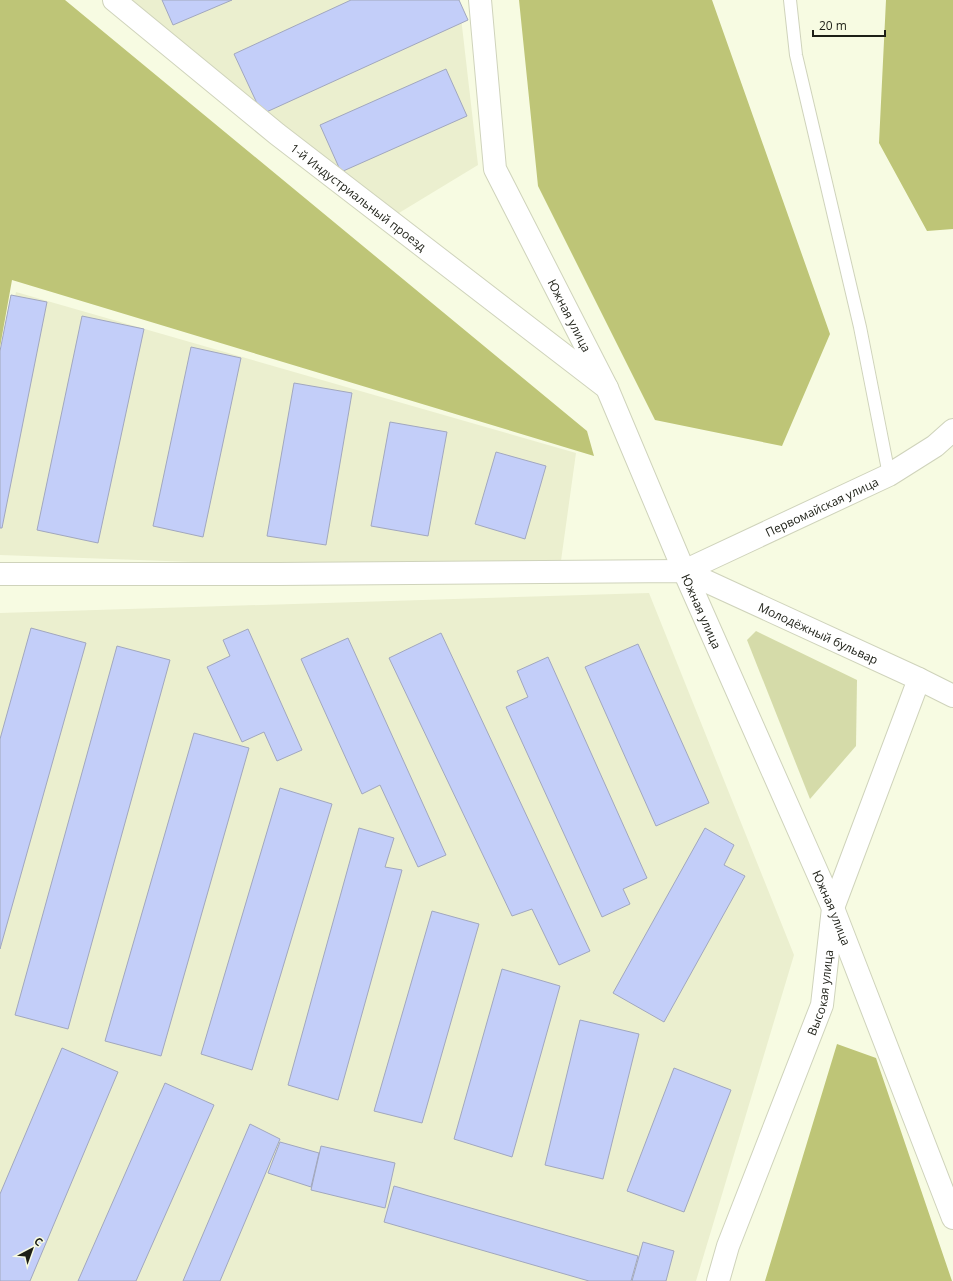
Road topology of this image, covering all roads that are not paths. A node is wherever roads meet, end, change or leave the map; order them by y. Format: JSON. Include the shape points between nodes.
{"nodes":[{"id":1,"x":114,"y":0,"type":"edge"},
{"id":2,"x":480,"y":0,"type":"edge"},
{"id":3,"x":790,"y":0,"type":"edge"},
{"id":4,"x":607,"y":388,"type":"junction"},
{"id":5,"x":953,"y":430,"type":"edge"},
{"id":6,"x":889,"y":475,"type":"junction"},
{"id":7,"x":684,"y":571,"type":"junction"},
{"id":8,"x":0,"y":574,"type":"edge"},
{"id":9,"x":919,"y":679,"type":"junction"},
{"id":10,"x":953,"y":696,"type":"edge"},
{"id":11,"x":833,"y":908,"type":"junction"},
{"id":12,"x":953,"y":1218,"type":"edge"},
{"id":13,"x":718,"y":1281,"type":"edge"}],
"edges":[{"from":1,"to":4,"type":"street","name":"1-й Индустриальный проезд","via":[[277,134]]},
{"from":2,"to":4,"type":"street","name":"Южная улица","via":[[495,168]]},
{"from":3,"to":6,"type":"lane","via":[[796,55],[860,327]]},
{"from":4,"to":7,"type":"street","name":"Южная улица"},
{"from":5,"to":6,"type":"street","name":"Первомайская улица","via":[[935,446]]},
{"from":6,"to":7,"type":"street","name":"Первомайская улица"},
{"from":7,"to":8,"type":"street"},
{"from":7,"to":9,"type":"street","name":"Молодёжный бульвар"},
{"from":7,"to":11,"type":"street","name":"Южная улица"},
{"from":9,"to":10,"type":"street","name":"Молодёжный бульвар"},
{"from":9,"to":11,"type":"street","name":"Высокая улица"},
{"from":11,"to":12,"type":"street","name":"Южная улица"},
{"from":11,"to":13,"type":"street","name":"Высокая улица","via":[[822,1005],[728,1246]]}]}
